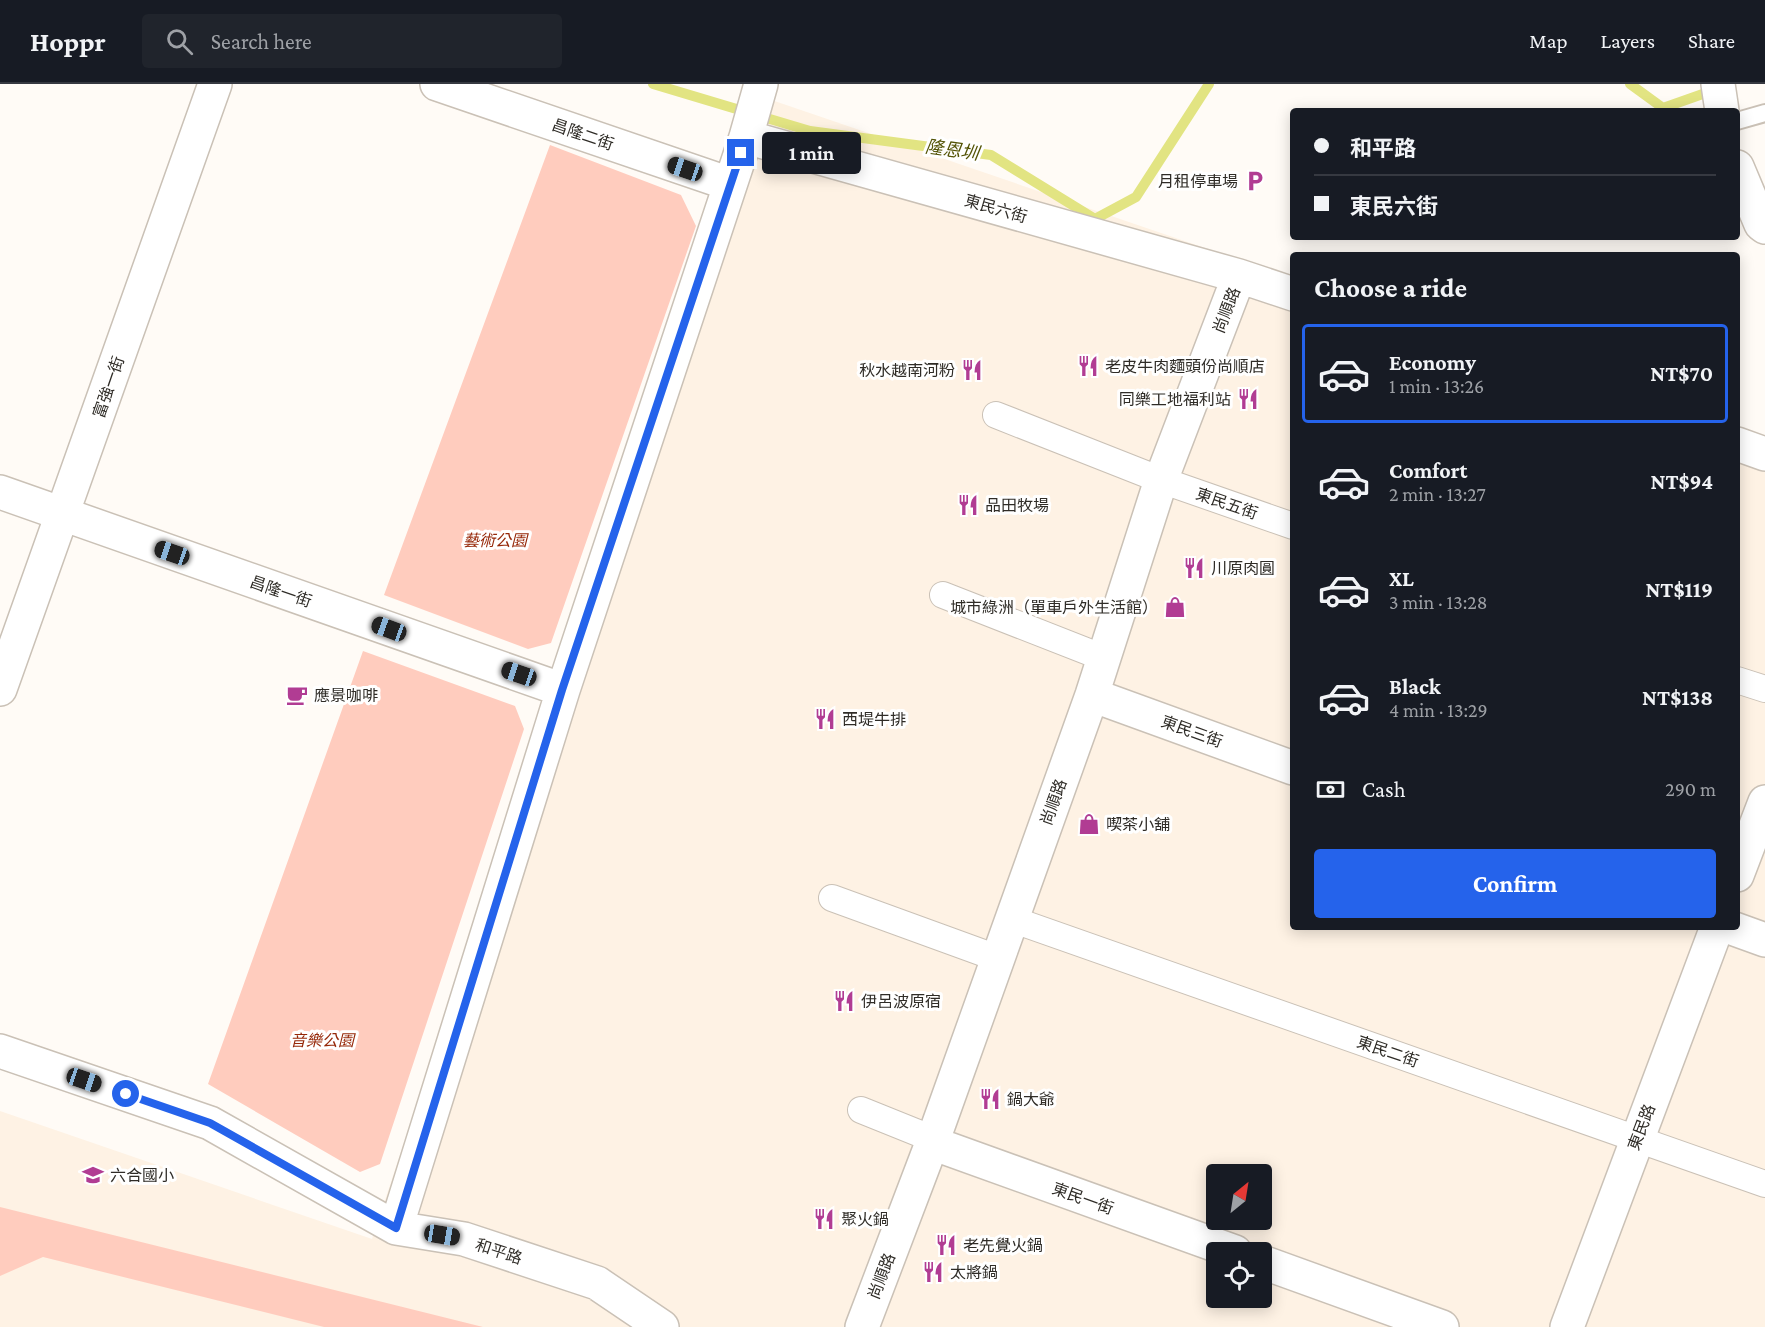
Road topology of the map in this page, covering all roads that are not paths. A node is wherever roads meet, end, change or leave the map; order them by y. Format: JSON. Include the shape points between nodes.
{"nodes":[{"id":1,"x":215,"y":84,"type":"edge"},
{"id":2,"x":437,"y":84,"type":"edge"},
{"id":3,"x":760,"y":84,"type":"edge"},
{"id":4,"x":1725,"y":104,"type":"edge"},
{"id":5,"x":1765,"y":113,"type":"edge"},
{"id":6,"x":747,"y":132,"type":"junction"},
{"id":7,"x":1740,"y":174,"type":"edge"},
{"id":8,"x":730,"y":184,"type":"junction"},
{"id":9,"x":1765,"y":227,"type":"edge"},
{"id":10,"x":1239,"y":276,"type":"junction"},
{"id":11,"x":1290,"y":293,"type":"edge"},
{"id":12,"x":996,"y":414,"type":"dead end"},
{"id":13,"x":1740,"y":445,"type":"edge"},
{"id":14,"x":1765,"y":454,"type":"edge"},
{"id":15,"x":1161,"y":480,"type":"junction"},
{"id":16,"x":0,"y":492,"type":"edge"},
{"id":17,"x":63,"y":515,"type":"junction"},
{"id":18,"x":1290,"y":525,"type":"edge"},
{"id":19,"x":943,"y":595,"type":"dead end"},
{"id":20,"x":1104,"y":658,"type":"junction"},
{"id":21,"x":1740,"y":681,"type":"edge"},
{"id":22,"x":0,"y":688,"type":"edge"},
{"id":23,"x":1765,"y":689,"type":"edge"},
{"id":24,"x":562,"y":690,"type":"junction"},
{"id":25,"x":1092,"y":695,"type":"junction"},
{"id":26,"x":1290,"y":767,"type":"edge"},
{"id":27,"x":1765,"y":802,"type":"edge"},
{"id":28,"x":1740,"y":867,"type":"edge"},
{"id":29,"x":832,"y":897,"type":"dead end"},
{"id":30,"x":1011,"y":919,"type":"junction"},
{"id":31,"x":1716,"y":930,"type":"edge"},
{"id":32,"x":1737,"y":930,"type":"edge"},
{"id":33,"x":1765,"y":940,"type":"edge"},
{"id":34,"x":997,"y":958,"type":"junction"},
{"id":35,"x":0,"y":1051,"type":"edge"},
{"id":36,"x":861,"y":1110,"type":"dead end"},
{"id":37,"x":1637,"y":1138,"type":"junction"},
{"id":38,"x":932,"y":1141,"type":"junction"},
{"id":39,"x":1765,"y":1184,"type":"edge"},
{"id":40,"x":396,"y":1228,"type":"junction"},
{"id":41,"x":1208,"y":1242,"type":"edge"},
{"id":42,"x":1272,"y":1266,"type":"edge"},
{"id":43,"x":662,"y":1327,"type":"edge"},
{"id":44,"x":862,"y":1327,"type":"edge"},
{"id":45,"x":1442,"y":1327,"type":"edge"},
{"id":46,"x":1567,"y":1327,"type":"edge"}],
"edges":[{"from":1,"to":17,"type":"street","name":"富強一街"},
{"from":2,"to":8,"type":"street","name":"昌隆二街"},
{"from":3,"to":6,"type":"street"},
{"from":4,"to":5,"type":"lane"},
{"from":6,"to":8,"type":"street"},
{"from":6,"to":10,"type":"street","name":"東民六街"},
{"from":7,"to":9,"type":"street"},
{"from":8,"to":24,"type":"street"},
{"from":10,"to":11,"type":"street","name":"東民六街"},
{"from":10,"to":15,"type":"street","name":"尚順路"},
{"from":12,"to":15,"type":"street","name":"東民五街"},
{"from":13,"to":14,"type":"street"},
{"from":15,"to":18,"type":"street","name":"東民五街"},
{"from":15,"to":20,"type":"street","name":"尚順路"},
{"from":16,"to":17,"type":"street","name":"昌隆一街"},
{"from":17,"to":22,"type":"street","name":"富強一街"},
{"from":17,"to":24,"type":"street","name":"昌隆一街"},
{"from":19,"to":20,"type":"street"},
{"from":20,"to":25,"type":"street","name":"尚順路"},
{"from":21,"to":23,"type":"street"},
{"from":24,"to":40,"type":"street"},
{"from":25,"to":26,"type":"street","name":"東民三街"},
{"from":25,"to":30,"type":"street","name":"尚順路"},
{"from":27,"to":28,"type":"street"},
{"from":29,"to":34,"type":"street"},
{"from":30,"to":34,"type":"street","name":"尚順路"},
{"from":30,"to":37,"type":"street","name":"東民二街"},
{"from":31,"to":37,"type":"street","name":"東民路"},
{"from":32,"to":33,"type":"street"},
{"from":34,"to":38,"type":"street","name":"尚順路"},
{"from":35,"to":40,"type":"street","name":"和平路","via":[[210,1123]]},
{"from":36,"to":38,"type":"street"},
{"from":37,"to":39,"type":"street","name":"東民二街"},
{"from":37,"to":46,"type":"street","name":"東民路"},
{"from":38,"to":41,"type":"street","name":"東民一街"},
{"from":38,"to":44,"type":"street","name":"尚順路"},
{"from":40,"to":43,"type":"street","name":"和平路","via":[[464,1239],[597,1283]]},
{"from":42,"to":45,"type":"street"}]}
